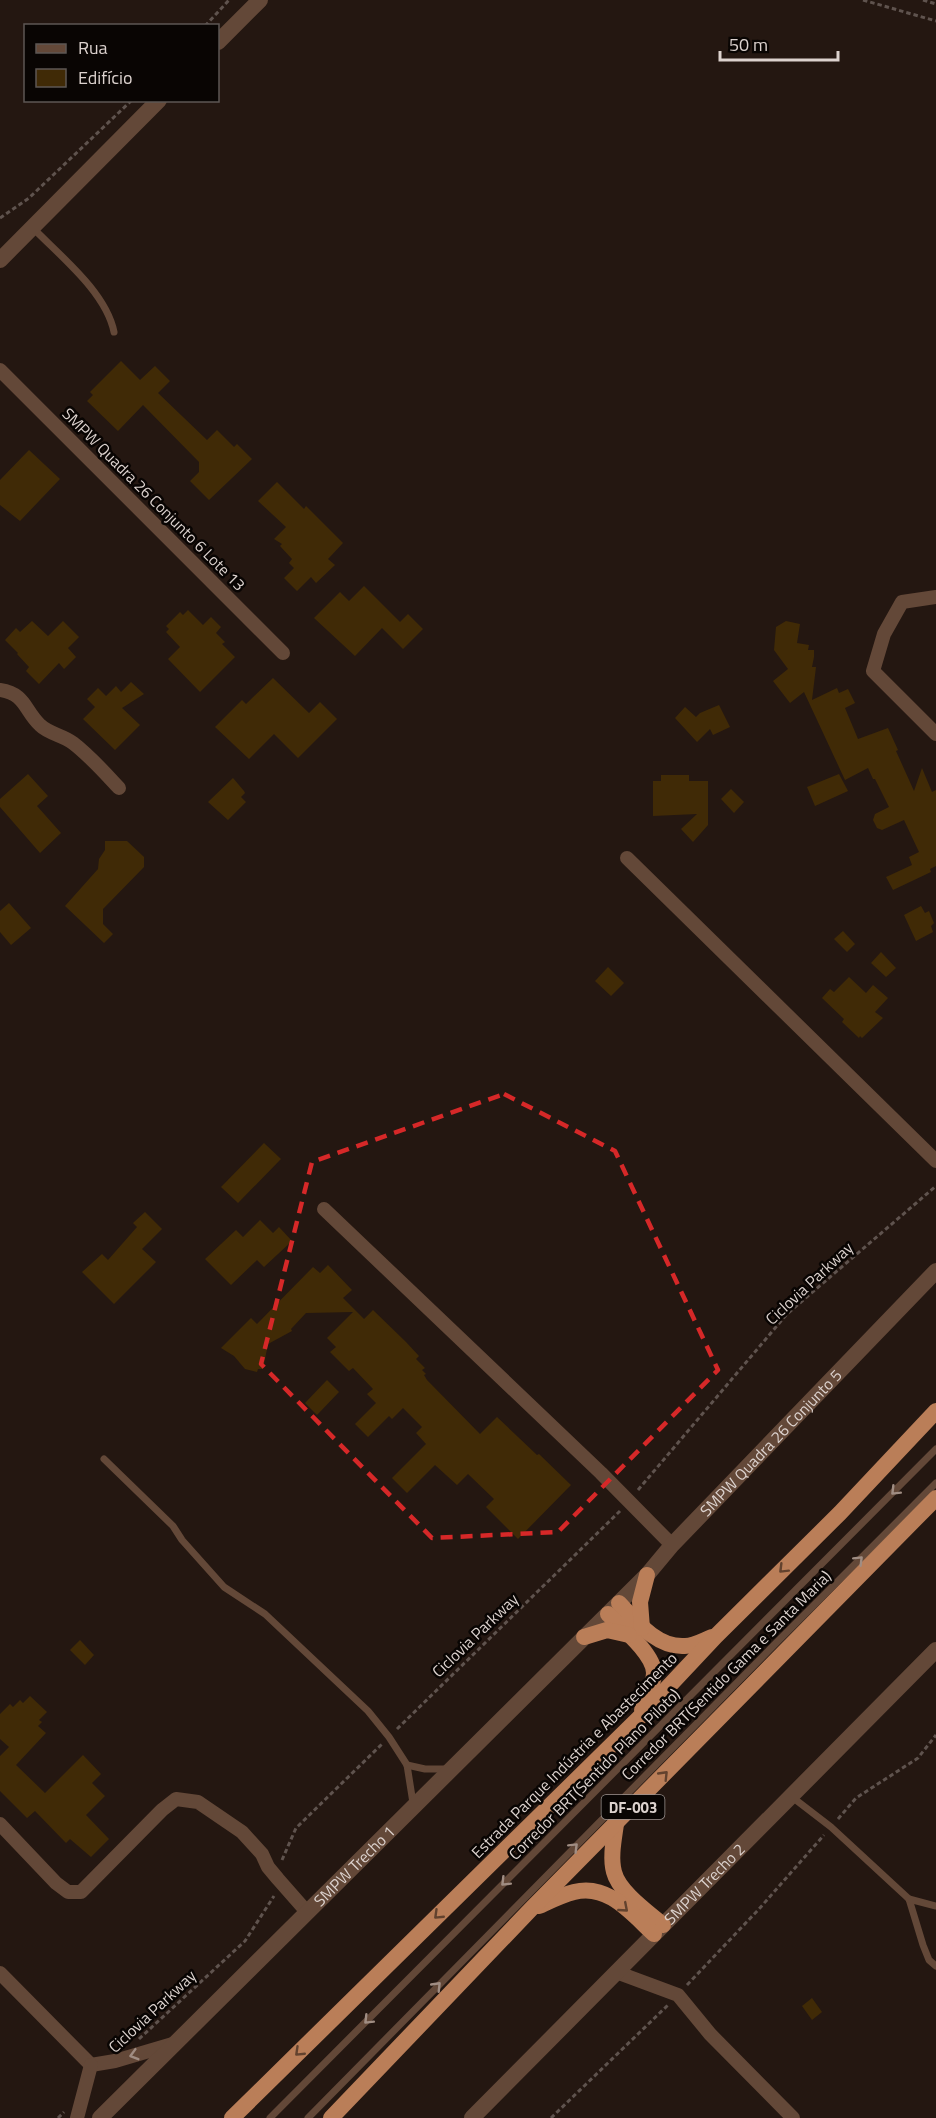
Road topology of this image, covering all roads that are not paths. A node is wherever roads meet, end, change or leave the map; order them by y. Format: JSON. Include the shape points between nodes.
{"nodes":[{"id":1,"x":260,"y":0,"type":"edge"},
{"id":2,"x":219,"y":41,"type":"edge"},
{"id":3,"x":157,"y":102,"type":"edge"},
{"id":4,"x":32,"y":227,"type":"junction"},
{"id":5,"x":0,"y":260,"type":"edge"},
{"id":6,"x":114,"y":332,"type":"dead end"},
{"id":7,"x":0,"y":370,"type":"edge"},
{"id":8,"x":936,"y":597,"type":"edge"},
{"id":9,"x":283,"y":652,"type":"dead end"},
{"id":10,"x":0,"y":690,"type":"edge"},
{"id":11,"x":936,"y":734,"type":"edge"},
{"id":12,"x":119,"y":788,"type":"dead end"},
{"id":13,"x":627,"y":858,"type":"dead end"},
{"id":14,"x":936,"y":1161,"type":"edge"},
{"id":15,"x":324,"y":1209,"type":"dead end"},
{"id":16,"x":936,"y":1270,"type":"edge"},
{"id":17,"x":936,"y":1411,"type":"edge"},
{"id":18,"x":936,"y":1449,"type":"edge"},
{"id":19,"x":104,"y":1460,"type":"dead end"},
{"id":20,"x":936,"y":1483,"type":"edge"},
{"id":21,"x":936,"y":1498,"type":"edge"},
{"id":22,"x":672,"y":1545,"type":"junction"},
{"id":23,"x":647,"y":1575,"type":"junction"},
{"id":24,"x":613,"y":1608,"type":"junction"},
{"id":25,"x":636,"y":1632,"type":"junction"},
{"id":26,"x":716,"y":1636,"type":"junction"},
{"id":27,"x":584,"y":1637,"type":"junction"},
{"id":28,"x":936,"y":1650,"type":"edge"},
{"id":29,"x":639,"y":1718,"type":"junction"},
{"id":30,"x":408,"y":1765,"type":"junction"},
{"id":31,"x":451,"y":1769,"type":"junction"},
{"id":32,"x":791,"y":1796,"type":"junction"},
{"id":33,"x":414,"y":1806,"type":"junction"},
{"id":34,"x":0,"y":1824,"type":"edge"},
{"id":35,"x":616,"y":1824,"type":"junction"},
{"id":36,"x":909,"y":1899,"type":"junction"},
{"id":37,"x":936,"y":1906,"type":"edge"},
{"id":38,"x":532,"y":1908,"type":"junction"},
{"id":39,"x":307,"y":1912,"type":"junction"},
{"id":40,"x":659,"y":1929,"type":"junction"},
{"id":41,"x":936,"y":1966,"type":"edge"},
{"id":42,"x":616,"y":1972,"type":"junction"},
{"id":43,"x":0,"y":1973,"type":"edge"},
{"id":44,"x":176,"y":2043,"type":"junction"},
{"id":45,"x":91,"y":2065,"type":"junction"},
{"id":46,"x":77,"y":2118,"type":"edge"},
{"id":47,"x":100,"y":2118,"type":"edge"},
{"id":48,"x":232,"y":2118,"type":"edge"},
{"id":49,"x":270,"y":2118,"type":"edge"},
{"id":50,"x":308,"y":2118,"type":"edge"},
{"id":51,"x":331,"y":2118,"type":"edge"},
{"id":52,"x":472,"y":2118,"type":"edge"},
{"id":53,"x":794,"y":2118,"type":"edge"}],
"edges":[{"from":1,"to":2,"type":"street"},
{"from":3,"to":4,"type":"street"},
{"from":4,"to":5,"type":"street"},
{"from":4,"to":6,"type":"lane","via":[[99,297],[111,317]]},
{"from":7,"to":9,"type":"street","name":"SMPW Quadra 26 Conjunto 6 Lote 13"},
{"from":8,"to":11,"type":"street","via":[[902,602],[884,634],[873,671]]},
{"from":10,"to":12,"type":"street","via":[[22,699],[41,726],[71,741]]},
{"from":13,"to":14,"type":"street"},
{"from":15,"to":22,"type":"street"},
{"from":16,"to":22,"type":"street","name":"SMPW Quadra 26 Conjunto 5"},
{"from":17,"to":26,"type":"highway","name":"Estrada Parque Indústria e Abastecimento","one_way":true},
{"from":18,"to":49,"type":"lane","name":"Corredor BRT(Sentido Plano Piloto)","one_way":true},
{"from":19,"to":30,"type":"lane","via":[[173,1526],[224,1587],[266,1614],[368,1712]]},
{"from":50,"to":20,"type":"lane","name":"Corredor BRT(Sentido Gama e Santa Maria)","one_way":true},
{"from":35,"to":21,"type":"highway","number":"DF-003","one_way":true},
{"from":22,"to":23,"type":"street","name":"SMPW Quadra 26 Conjunto 5"},
{"from":23,"to":24,"type":"street","name":"SMPW Quadra 26 Conjunto 5"},
{"from":23,"to":25,"type":"highway"},
{"from":24,"to":25,"type":"highway"},
{"from":24,"to":27,"type":"street","name":"SMPW Trecho 1"},
{"from":25,"to":26,"type":"highway","via":[[675,1646]]},
{"from":25,"to":27,"type":"highway","via":[[607,1629]]},
{"from":25,"to":29,"type":"highway","via":[[654,1670]]},
{"from":26,"to":29,"type":"highway","name":"Estrada Parque Indústria e Abastecimento"},
{"from":27,"to":31,"type":"street","name":"SMPW Trecho 1"},
{"from":28,"to":32,"type":"street","name":"SMPW Trecho 2"},
{"from":29,"to":48,"type":"highway","name":"Estrada Parque Indústria e Abastecimento","one_way":true},
{"from":30,"to":31,"type":"lane"},
{"from":30,"to":33,"type":"lane"},
{"from":31,"to":33,"type":"street","name":"SMPW Trecho 1"},
{"from":32,"to":36,"type":"lane"},
{"from":32,"to":40,"type":"street","name":"SMPW Trecho 2"},
{"from":33,"to":39,"type":"street","name":"SMPW Trecho 1"},
{"from":34,"to":39,"type":"street","via":[[56,1883],[69,1892],[81,1892],[176,1799],[198,1802],[242,1832]]},
{"from":35,"to":38,"type":"highway","number":"DF-003"},
{"from":35,"to":40,"type":"highway","via":[[614,1873],[620,1886]]},
{"from":36,"to":37,"type":"lane"},
{"from":36,"to":41,"type":"lane","via":[[926,1953]]},
{"from":38,"to":40,"type":"highway","one_way":true,"via":[[576,1892],[596,1890]]},
{"from":38,"to":51,"type":"highway","number":"DF-003"},
{"from":39,"to":44,"type":"street","name":"SMPW Trecho 1"},
{"from":40,"to":42,"type":"street","name":"SMPW Trecho 2"},
{"from":42,"to":52,"type":"street","name":"SMPW Trecho 2"},
{"from":42,"to":53,"type":"street","via":[[678,1995],[710,2034]]},
{"from":43,"to":45,"type":"street"},
{"from":44,"to":45,"type":"street","one_way":true},
{"from":44,"to":47,"type":"street","name":"SMPW Trecho 1"},
{"from":45,"to":46,"type":"street"}]}
